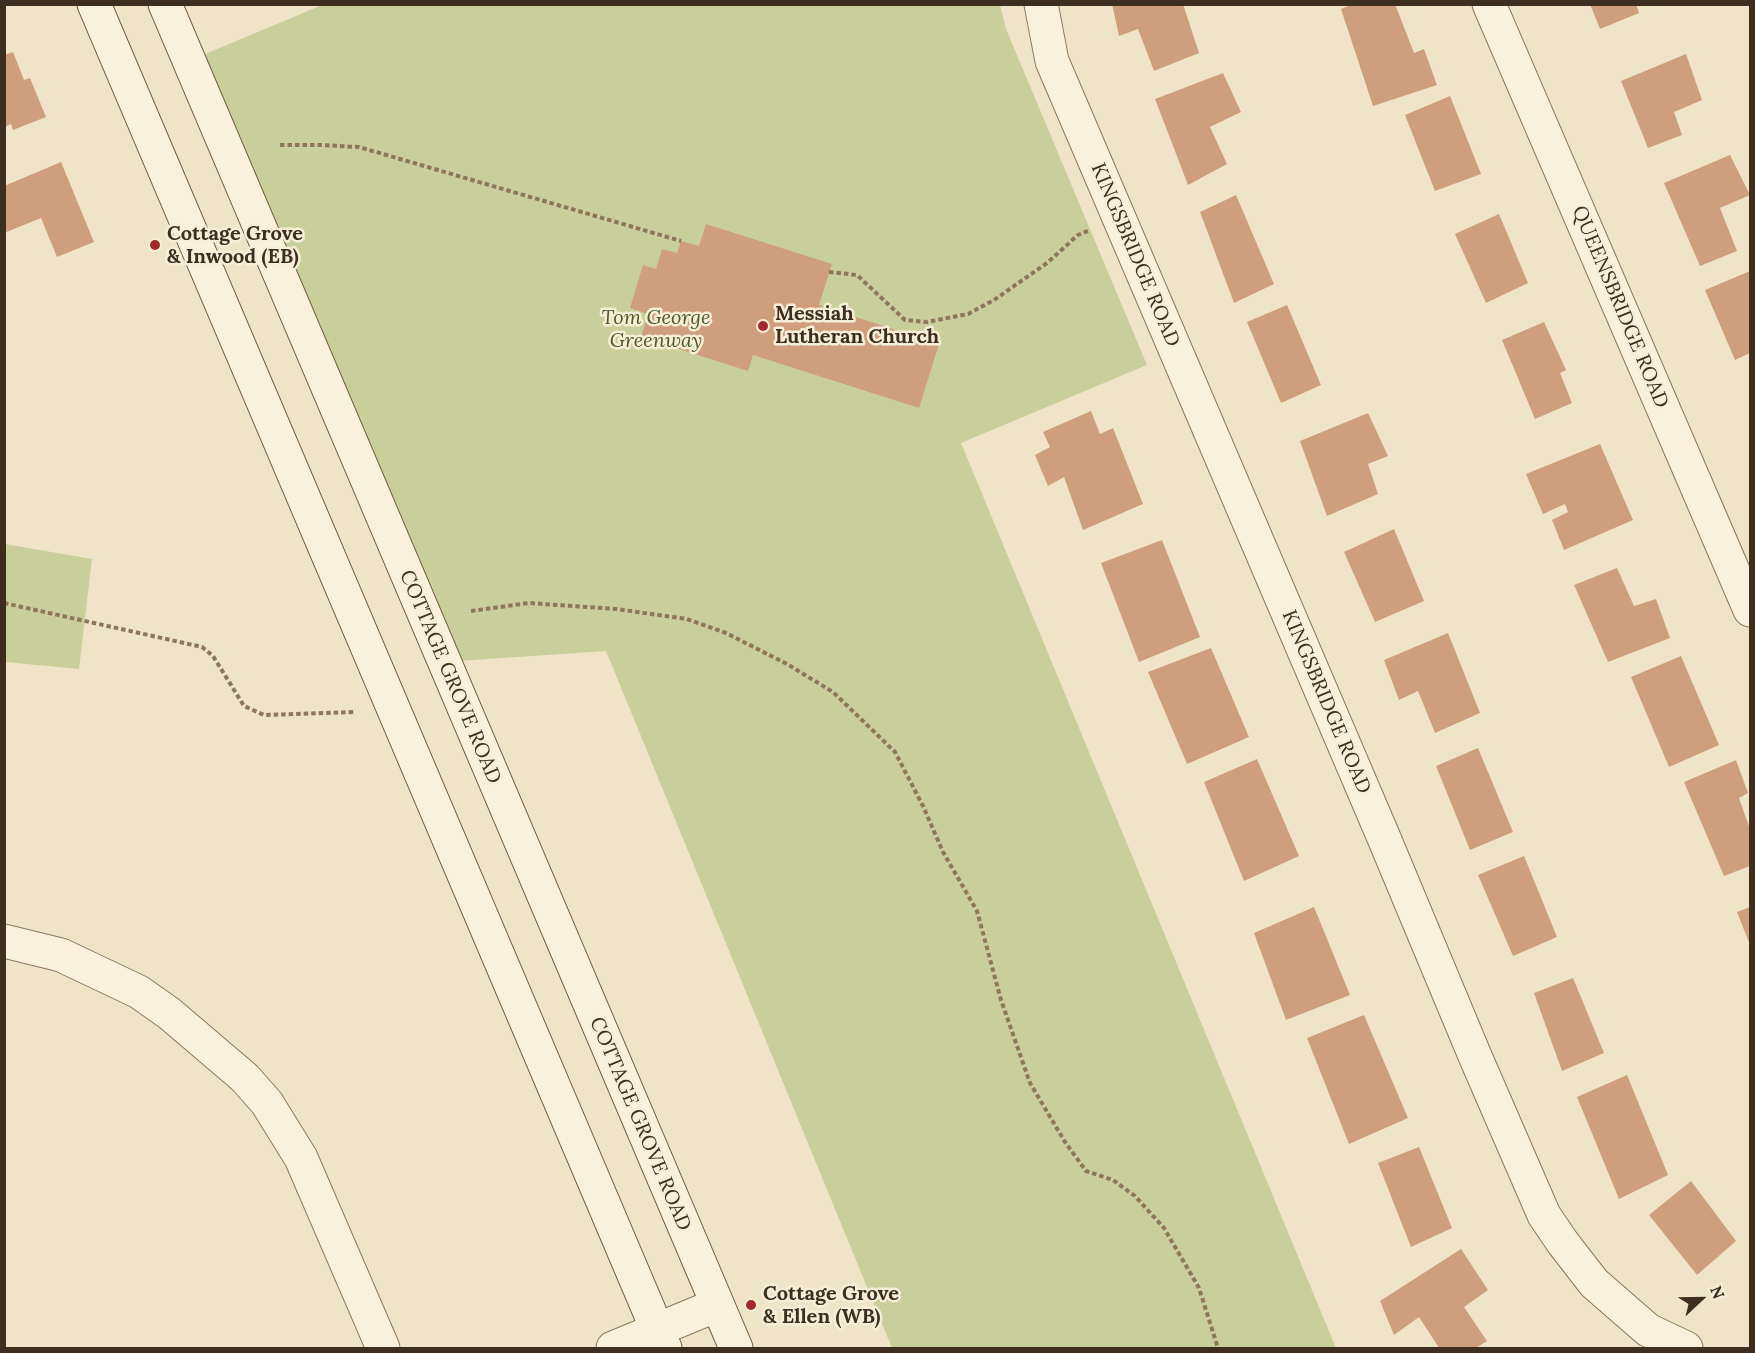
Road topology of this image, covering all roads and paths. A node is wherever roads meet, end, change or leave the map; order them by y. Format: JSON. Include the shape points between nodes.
{"nodes":[{"id":1,"x":94,"y":4,"type":"edge"},
{"id":2,"x":165,"y":4,"type":"edge"},
{"id":3,"x":1041,"y":4,"type":"edge"},
{"id":4,"x":1489,"y":4,"type":"edge"},
{"id":5,"x":280,"y":145,"type":"dead end"},
{"id":6,"x":1094,"y":229,"type":"dead end"},
{"id":7,"x":681,"y":241,"type":"dead end"},
{"id":8,"x":829,"y":272,"type":"dead end"},
{"id":9,"x":4,"y":603,"type":"edge"},
{"id":10,"x":1750,"y":610,"type":"edge"},
{"id":11,"x":471,"y":611,"type":"dead end"},
{"id":12,"x":355,"y":712,"type":"dead end"},
{"id":13,"x":4,"y":941,"type":"edge"},
{"id":14,"x":717,"y":1305,"type":"junction"},
{"id":15,"x":661,"y":1339,"type":"edge"},
{"id":16,"x":383,"y":1348,"type":"edge"},
{"id":17,"x":613,"y":1348,"type":"edge"},
{"id":18,"x":736,"y":1348,"type":"edge"},
{"id":19,"x":1218,"y":1348,"type":"edge"},
{"id":20,"x":1686,"y":1348,"type":"edge"}],
"edges":[{"from":1,"to":15,"type":"main road"},
{"from":2,"to":14,"type":"main road","name":"COTTAGE GROVE ROAD"},
{"from":3,"to":20,"type":"main road","name":"KINGSBRIDGE ROAD","via":[[1052,61],[1544,1215],[1594,1283],[1648,1330]]},
{"from":4,"to":10,"type":"main road","name":"QUEENSBRIDGE ROAD"},
{"from":5,"to":7,"type":"path","via":[[359,147]]},
{"from":6,"to":8,"type":"path","via":[[1078,235],[1047,263],[994,300],[968,314],[927,322],[905,320],[857,275]]},
{"from":9,"to":12,"type":"path","via":[[202,648],[213,656],[244,706],[264,715]]},
{"from":11,"to":19,"type":"path","via":[[530,603],[687,619],[726,633],[833,692],[895,752],[943,852],[977,911],[1001,1000],[1030,1083],[1086,1171],[1113,1180],[1135,1196],[1164,1228],[1199,1288]]},
{"from":13,"to":16,"type":"main road","via":[[61,955],[139,992],[245,1078],[267,1103],[301,1158]]},
{"from":14,"to":15,"type":"main road"},
{"from":14,"to":18,"type":"main road","name":"COTTAGE GROVE ROAD"},
{"from":15,"to":17,"type":"main road"}]}
